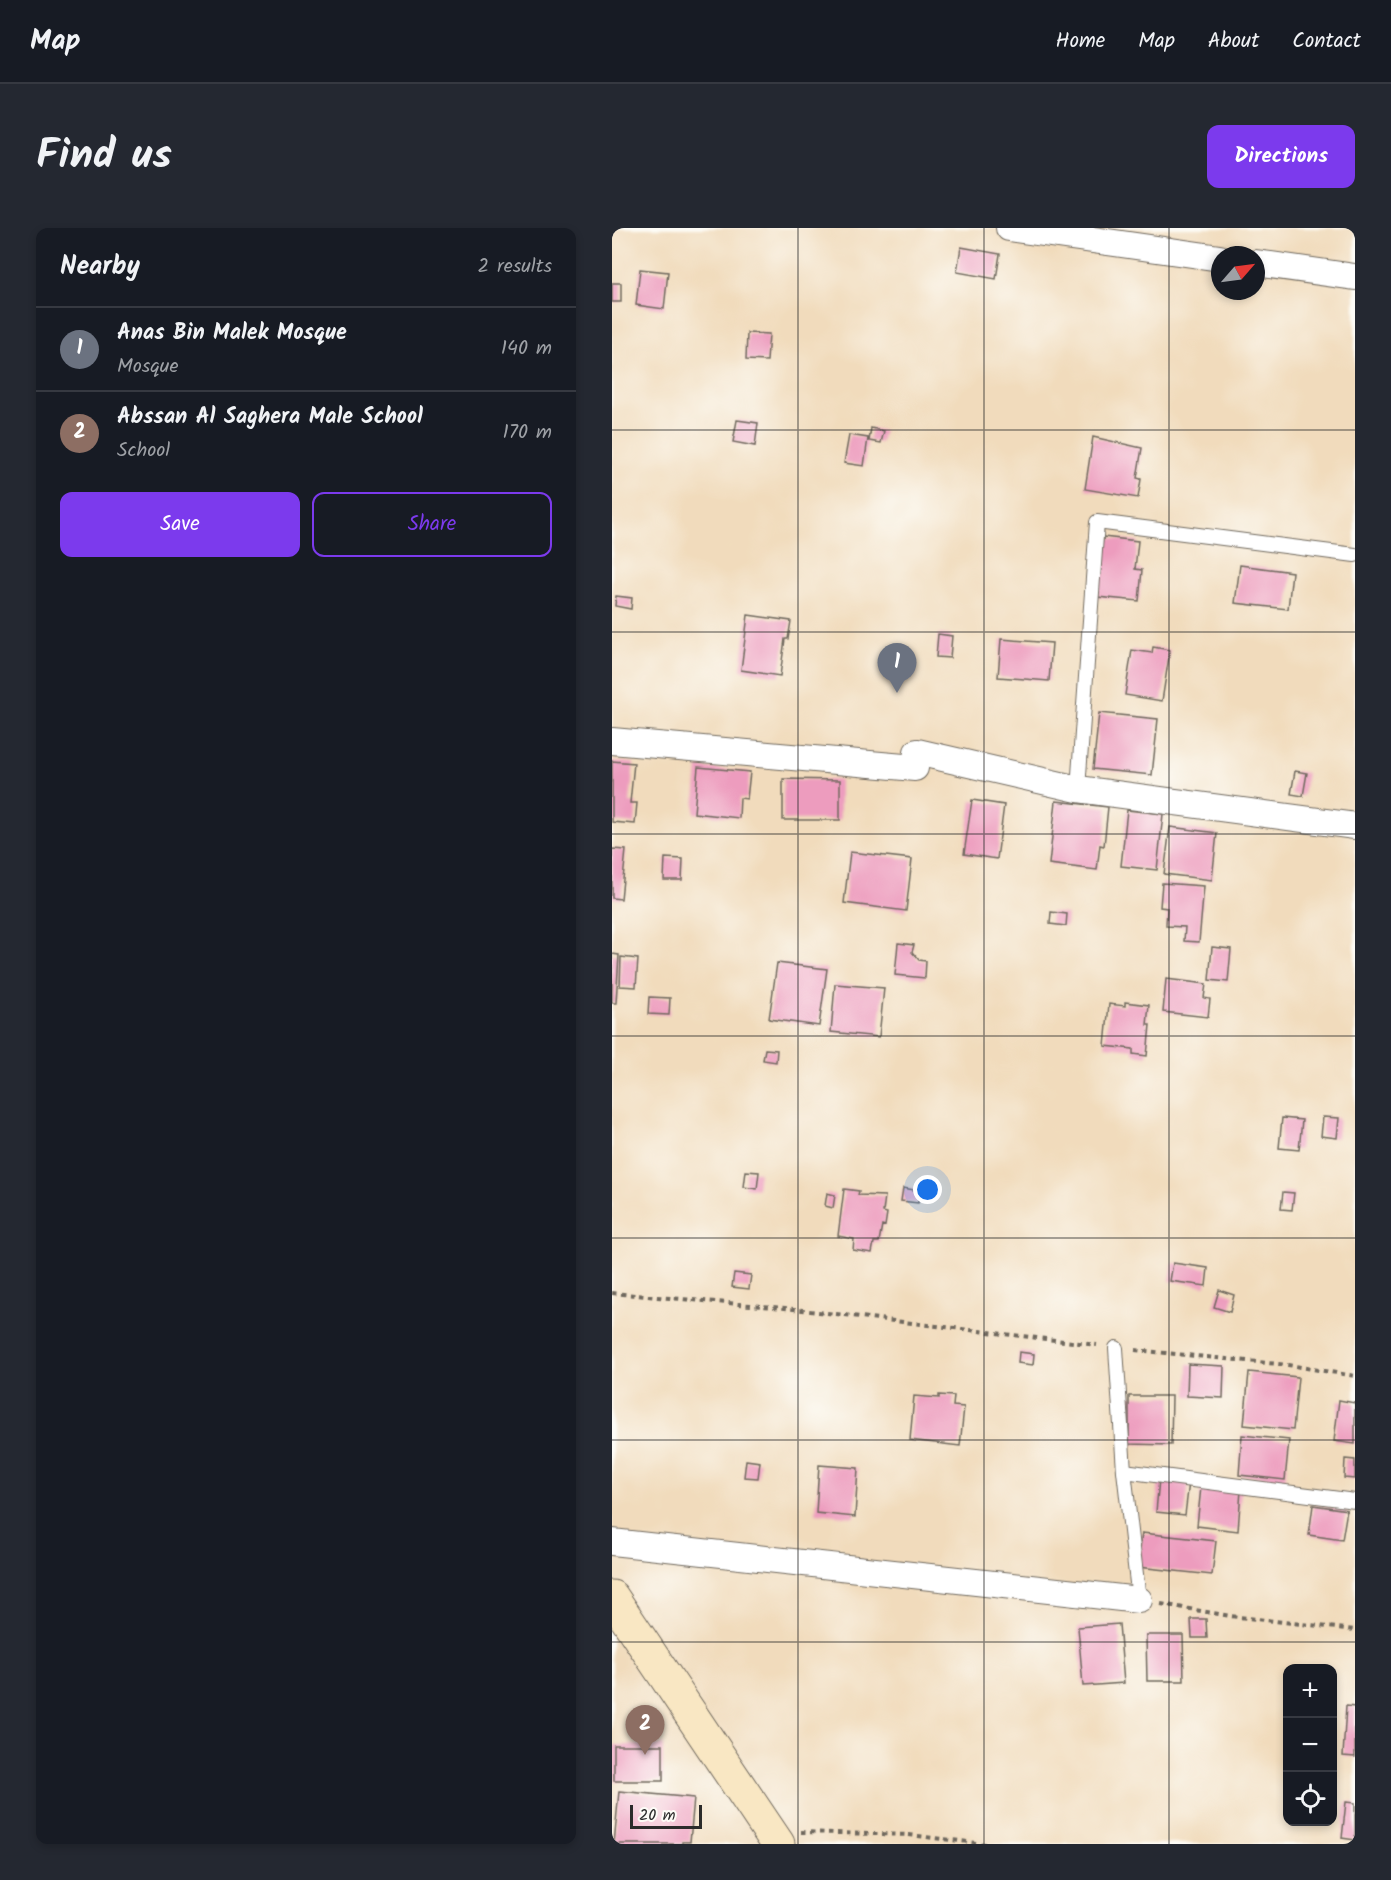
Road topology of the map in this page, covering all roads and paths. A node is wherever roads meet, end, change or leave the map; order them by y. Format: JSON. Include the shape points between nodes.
{"nodes":[{"id":1,"x":1009,"y":228,"type":"edge"},
{"id":2,"x":1211,"y":257,"type":"edge"},
{"id":3,"x":1265,"y":264,"type":"edge"},
{"id":4,"x":1355,"y":277,"type":"edge"},
{"id":5,"x":1355,"y":555,"type":"edge"},
{"id":6,"x":612,"y":741,"type":"edge"},
{"id":7,"x":1078,"y":789,"type":"junction"},
{"id":8,"x":1355,"y":826,"type":"edge"},
{"id":9,"x":612,"y":1293,"type":"edge"},
{"id":10,"x":1116,"y":1348,"type":"junction"},
{"id":11,"x":1355,"y":1376,"type":"edge"},
{"id":12,"x":1124,"y":1471,"type":"junction"},
{"id":13,"x":1355,"y":1501,"type":"edge"},
{"id":14,"x":612,"y":1542,"type":"edge"},
{"id":15,"x":612,"y":1597,"type":"edge"},
{"id":16,"x":1139,"y":1600,"type":"junction"},
{"id":17,"x":1355,"y":1630,"type":"edge"},
{"id":18,"x":774,"y":1837,"type":"edge"},
{"id":19,"x":985,"y":1844,"type":"edge"}],
"edges":[{"from":1,"to":2,"type":"street"},
{"from":3,"to":4,"type":"street"},
{"from":5,"to":7,"type":"lane","via":[[1097,522]]},
{"from":6,"to":7,"type":"street","via":[[915,768],[918,752]]},
{"from":7,"to":8,"type":"street"},
{"from":9,"to":10,"type":"path","via":[[785,1308]]},
{"from":10,"to":11,"type":"path","via":[[1288,1365]]},
{"from":10,"to":12,"type":"lane"},
{"from":12,"to":13,"type":"lane"},
{"from":12,"to":16,"type":"lane"},
{"from":14,"to":16,"type":"street"},
{"from":15,"to":18,"type":"street"},
{"from":16,"to":17,"type":"path","via":[[1230,1616]]},
{"from":18,"to":19,"type":"path","via":[[909,1835]]}]}
